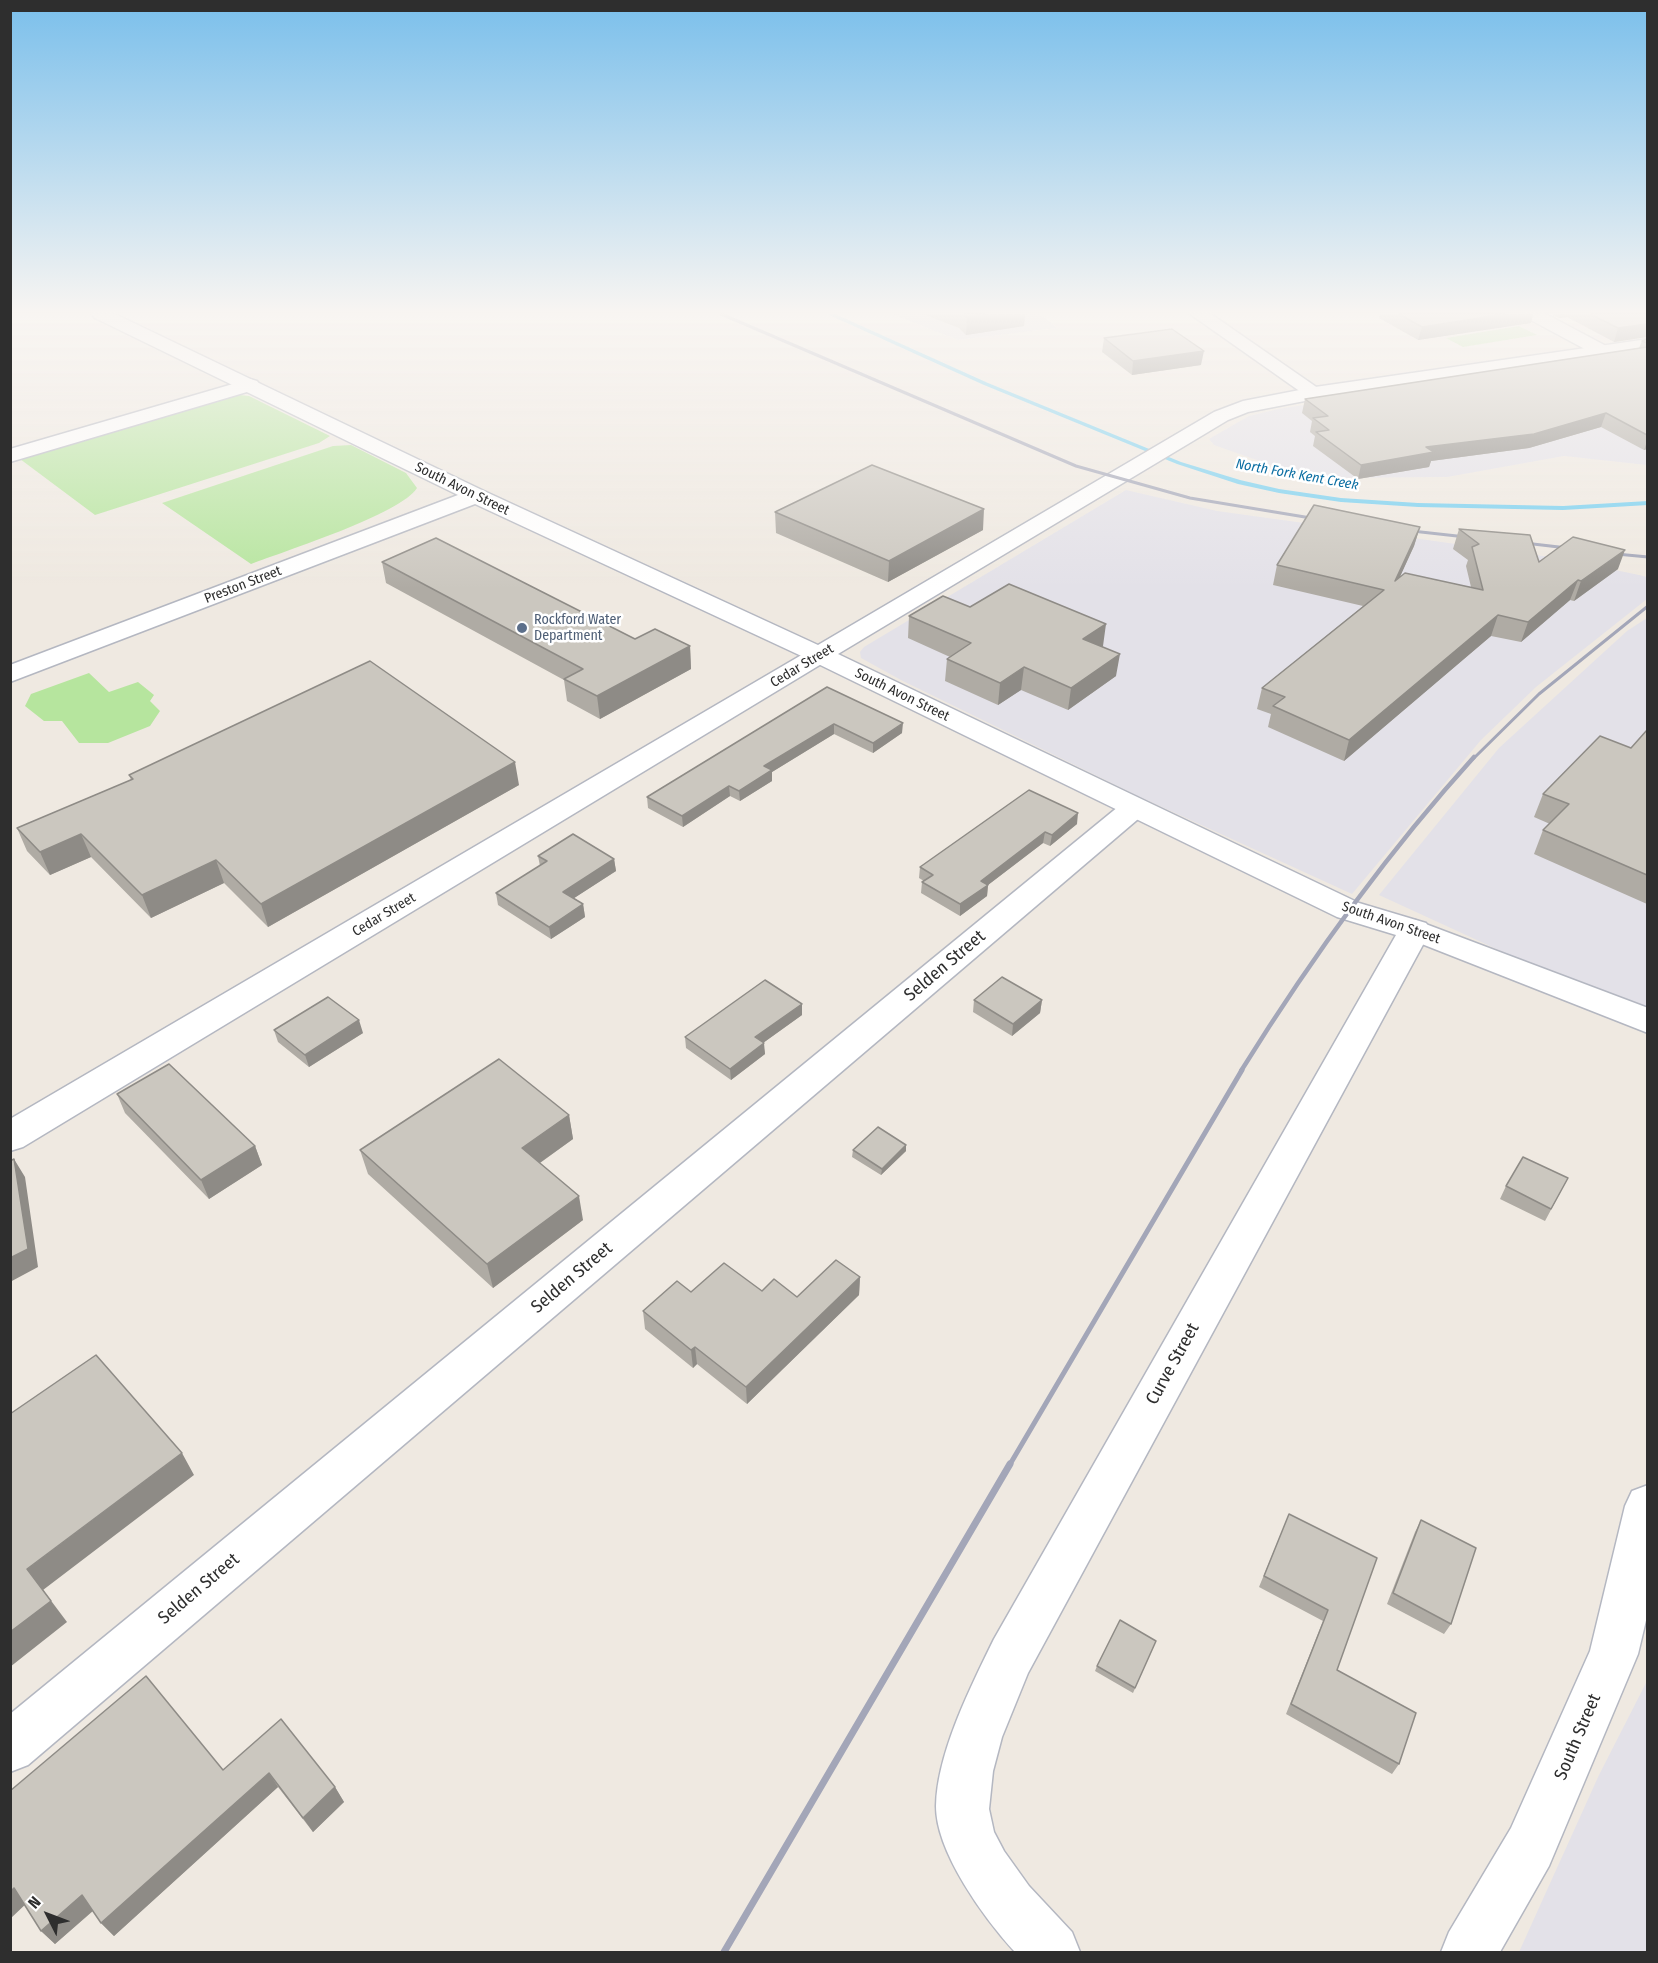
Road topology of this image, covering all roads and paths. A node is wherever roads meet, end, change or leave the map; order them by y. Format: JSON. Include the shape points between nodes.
{"nodes":[{"id":1,"x":180,"y":406,"type":"edge"},
{"id":2,"x":292,"y":406,"type":"edge"},
{"id":3,"x":1251,"y":406,"type":"edge"},
{"id":4,"x":10,"y":456,"type":"edge"},
{"id":5,"x":476,"y":496,"type":"junction"},
{"id":6,"x":819,"y":655,"type":"junction"},
{"id":7,"x":10,"y":674,"type":"edge"},
{"id":8,"x":1134,"y":808,"type":"junction"},
{"id":9,"x":1415,"y":930,"type":"junction"},
{"id":10,"x":1647,"y":1021,"type":"edge"},
{"id":11,"x":10,"y":1137,"type":"edge"},
{"id":12,"x":1647,"y":1506,"type":"edge"},
{"id":13,"x":10,"y":1747,"type":"edge"},
{"id":14,"x":1052,"y":1953,"type":"edge"},
{"id":15,"x":1469,"y":1953,"type":"edge"}],
"edges":[{"from":1,"to":4,"type":"street"},
{"from":2,"to":5,"type":"street","name":"South Avon Street"},
{"from":3,"to":6,"type":"street","name":"Cedar Street","via":[[1221,416]]},
{"from":5,"to":6,"type":"street","name":"South Avon Street"},
{"from":5,"to":7,"type":"street","name":"Preston Street"},
{"from":6,"to":8,"type":"street","name":"South Avon Street"},
{"from":6,"to":11,"type":"street","name":"Cedar Street"},
{"from":8,"to":9,"type":"street","name":"South Avon Street","via":[[1348,910]]},
{"from":8,"to":13,"type":"street","name":"Selden Street"},
{"from":9,"to":10,"type":"street","name":"South Avon Street"},
{"from":9,"to":14,"type":"street","name":"Curve Street","via":[[1011,1656],[980,1724],[967,1771],[962,1810],[975,1852],[995,1887]]},
{"from":12,"to":15,"type":"street","name":"South Street","via":[[1614,1654],[1530,1847]]}]}
